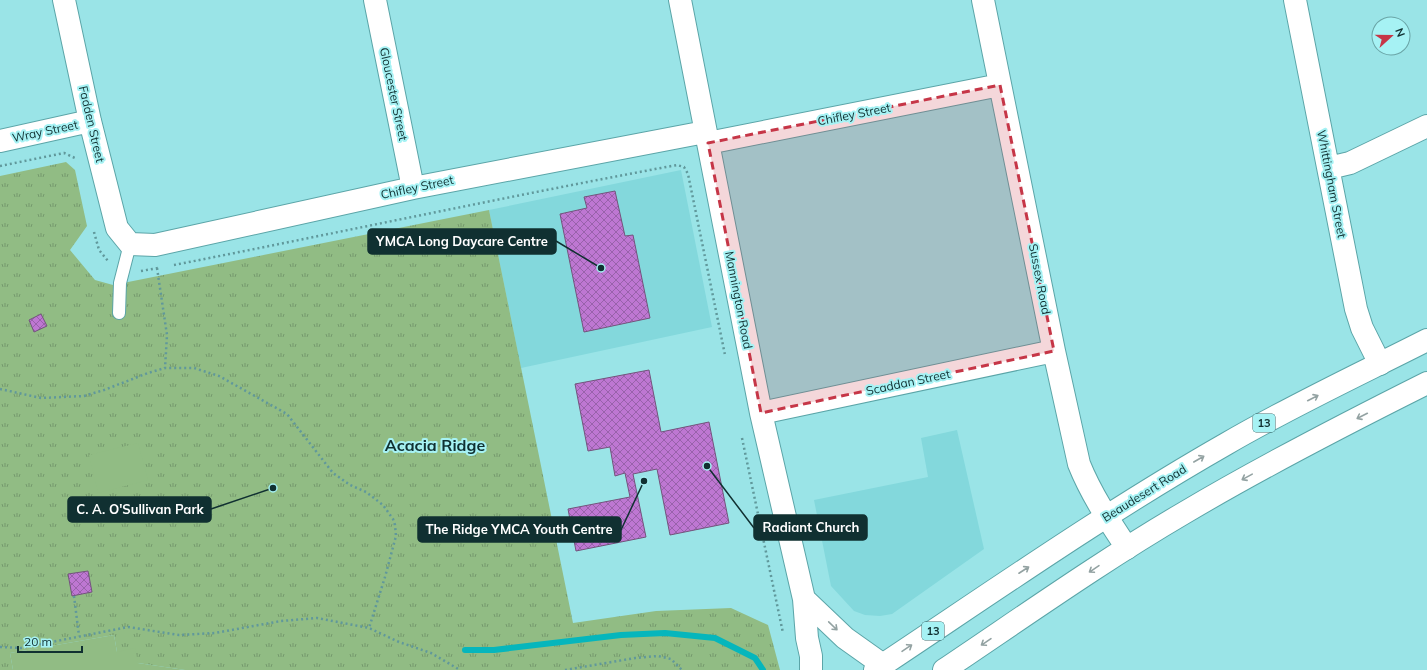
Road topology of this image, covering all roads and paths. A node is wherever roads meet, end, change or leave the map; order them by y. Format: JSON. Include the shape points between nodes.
{"nodes":[{"id":1,"x":64,"y":0,"type":"edge"},
{"id":2,"x":375,"y":0,"type":"edge"},
{"id":3,"x":680,"y":0,"type":"edge"},
{"id":4,"x":983,"y":0,"type":"edge"},
{"id":5,"x":1295,"y":0,"type":"edge"},
{"id":6,"x":1000,"y":85,"type":"junction"},
{"id":7,"x":90,"y":121,"type":"junction"},
{"id":8,"x":1427,"y":126,"type":"edge"},
{"id":9,"x":707,"y":138,"type":"junction"},
{"id":10,"x":0,"y":141,"type":"edge"},
{"id":11,"x":80,"y":164,"type":"dead end"},
{"id":12,"x":0,"y":166,"type":"edge"},
{"id":13,"x":1329,"y":168,"type":"junction"},
{"id":14,"x":413,"y":188,"type":"junction"},
{"id":15,"x":94,"y":231,"type":"dead end"},
{"id":16,"x":130,"y":244,"type":"junction"},
{"id":17,"x":155,"y":245,"type":"junction"},
{"id":18,"x":173,"y":265,"type":"dead end"},
{"id":19,"x":165,"y":267,"type":"dead end"},
{"id":20,"x":157,"y":268,"type":"junction"},
{"id":21,"x":124,"y":269,"type":"junction"},
{"id":22,"x":119,"y":313,"type":"dead end"},
{"id":23,"x":1427,"y":340,"type":"edge"},
{"id":24,"x":1054,"y":351,"type":"junction"},
{"id":25,"x":726,"y":360,"type":"dead end"},
{"id":26,"x":1380,"y":364,"type":"junction"},
{"id":27,"x":165,"y":368,"type":"junction"},
{"id":28,"x":1427,"y":383,"type":"edge"},
{"id":29,"x":0,"y":389,"type":"edge"},
{"id":30,"x":761,"y":413,"type":"junction"},
{"id":31,"x":742,"y":437,"type":"dead end"},
{"id":32,"x":1106,"y":516,"type":"junction"},
{"id":33,"x":1127,"y":548,"type":"junction"},
{"id":34,"x":74,"y":596,"type":"dead end"},
{"id":35,"x":804,"y":599,"type":"junction"},
{"id":36,"x":369,"y":628,"type":"junction"},
{"id":37,"x":78,"y":636,"type":"junction"},
{"id":38,"x":784,"y":639,"type":"dead end"},
{"id":39,"x":0,"y":647,"type":"edge"},
{"id":40,"x":879,"y":667,"type":"edge"},
{"id":41,"x":460,"y":670,"type":"edge"},
{"id":42,"x":565,"y":670,"type":"edge"},
{"id":43,"x":682,"y":670,"type":"edge"},
{"id":44,"x":811,"y":670,"type":"edge"},
{"id":45,"x":944,"y":670,"type":"edge"}],
"edges":[{"from":1,"to":7,"type":"main road","name":"Fadden Street"},
{"from":2,"to":14,"type":"main road","name":"Gloucester Street"},
{"from":3,"to":9,"type":"main road","name":"Mannington Road"},
{"from":4,"to":6,"type":"main road","name":"Sussex Road"},
{"from":5,"to":13,"type":"main road","name":"Whittingham Street"},
{"from":6,"to":9,"type":"main road","name":"Chifley Street"},
{"from":6,"to":24,"type":"main road","name":"Sussex Road"},
{"from":7,"to":10,"type":"main road","name":"Wray Street"},
{"from":7,"to":16,"type":"main road","name":"Fadden Street","via":[[117,228]]},
{"from":8,"to":13,"type":"main road","via":[[1350,163]]},
{"from":9,"to":14,"type":"main road","name":"Chifley Street"},
{"from":9,"to":30,"type":"main road","name":"Mannington Road"},
{"from":11,"to":12,"type":"path","via":[[75,158],[64,153]]},
{"from":13,"to":26,"type":"main road","name":"Whittingham Street","via":[[1356,309],[1362,328]]},
{"from":14,"to":17,"type":"main road","name":"Chifley Street"},
{"from":15,"to":21,"type":"path","via":[[99,250],[108,262]]},
{"from":16,"to":17,"type":"main road","name":"Chifley Street"},
{"from":16,"to":21,"type":"lane"},
{"from":17,"to":20,"type":"path"},
{"from":18,"to":25,"type":"path","via":[[677,165],[684,167],[688,174]]},
{"from":19,"to":20,"type":"path"},
{"from":20,"to":21,"type":"path","via":[[135,272]]},
{"from":20,"to":27,"type":"path","via":[[168,335]]},
{"from":21,"to":22,"type":"lane","via":[[120,283]]},
{"from":23,"to":26,"type":"main road","name":"Beaudesert Road","number":"13"},
{"from":24,"to":30,"type":"main road","name":"Scaddan Street"},
{"from":24,"to":32,"type":"main road","name":"Sussex Road","via":[[1079,464]]},
{"from":32,"to":26,"type":"main road","name":"Beaudesert Road","number":"13","one_way":true,"via":[[1227,443]]},
{"from":27,"to":29,"type":"path","via":[[84,396],[41,398]]},
{"from":27,"to":36,"type":"path","via":[[194,368],[219,376],[287,414],[333,473],[383,505],[393,520],[396,536]]},
{"from":28,"to":33,"type":"main road","one_way":true,"via":[[1260,470]]},
{"from":30,"to":35,"type":"main road","name":"Mannington Road"},
{"from":31,"to":38,"type":"path"},
{"from":32,"to":33,"type":"main road","name":"Sussex Road"},
{"from":40,"to":32,"type":"main road","name":"Beaudesert Road","number":"13","one_way":true},
{"from":33,"to":45,"type":"main road","one_way":true},
{"from":34,"to":37,"type":"path"},
{"from":35,"to":40,"type":"main road","one_way":true},
{"from":35,"to":44,"type":"main road","name":"Mannington Road"},
{"from":36,"to":37,"type":"path","via":[[318,618],[281,621],[215,633],[179,635],[128,627]]},
{"from":36,"to":41,"type":"path","via":[[430,653]]},
{"from":37,"to":39,"type":"path","via":[[21,648]]},
{"from":42,"to":43,"type":"path","via":[[658,656],[671,660]]}]}
